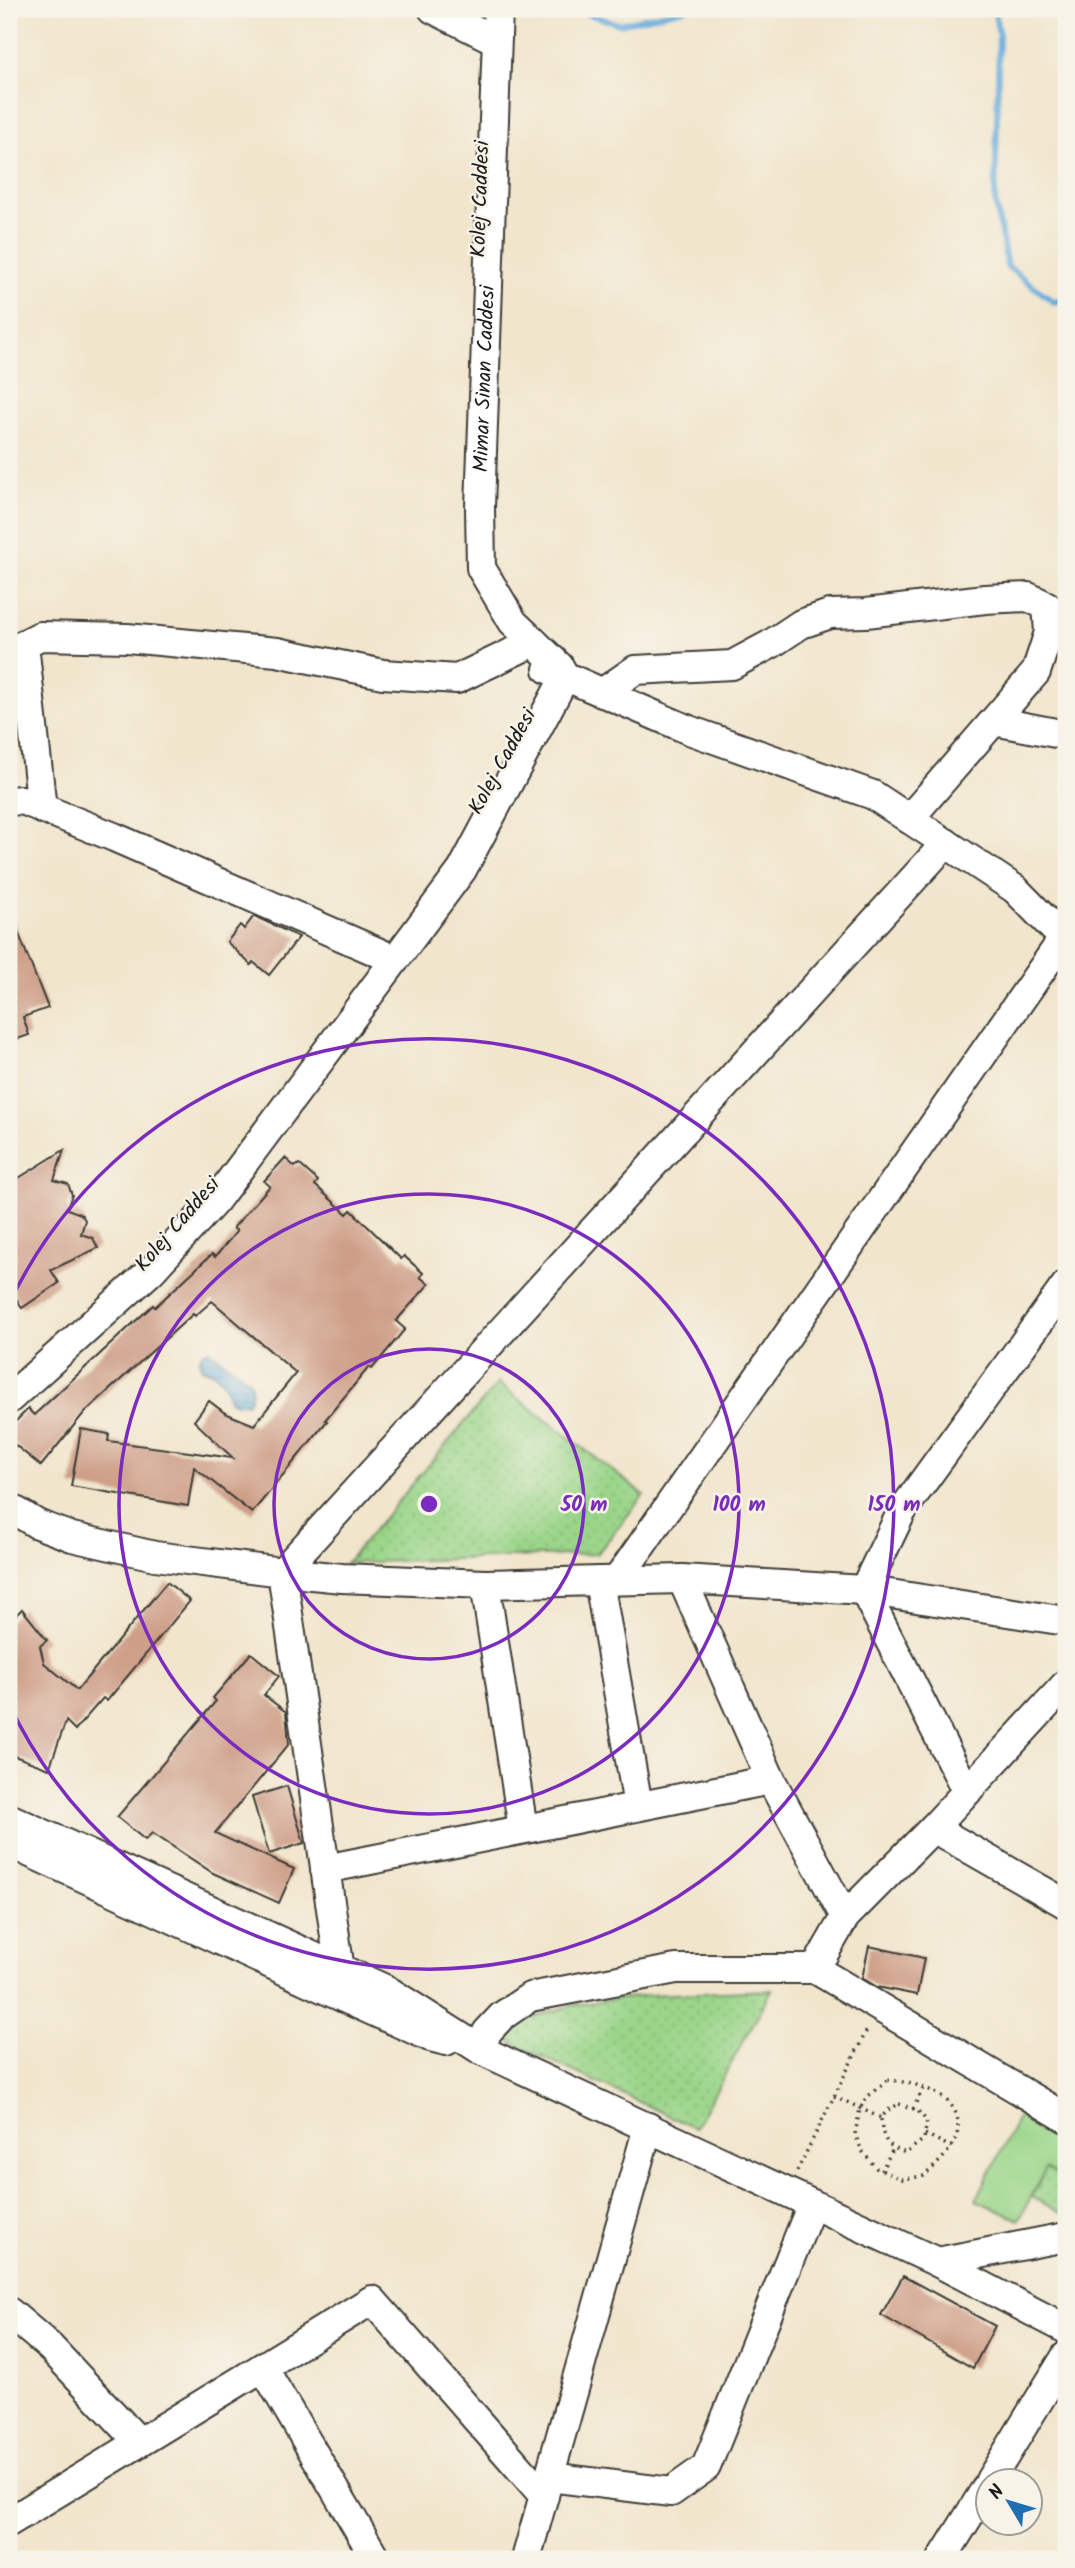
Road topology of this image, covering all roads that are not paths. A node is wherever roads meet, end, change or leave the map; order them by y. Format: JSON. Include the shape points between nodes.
{"nodes":[{"id":1,"x":433,"y":9,"type":"edge"},
{"id":2,"x":498,"y":9,"type":"edge"},
{"id":3,"x":491,"y":27,"type":"edge"},
{"id":4,"x":527,"y":645,"type":"junction"},
{"id":5,"x":559,"y":675,"type":"junction"},
{"id":6,"x":602,"y":693,"type":"junction"},
{"id":7,"x":994,"y":720,"type":"junction"},
{"id":8,"x":1066,"y":736,"type":"edge"},
{"id":9,"x":9,"y":801,"type":"edge"},
{"id":10,"x":42,"y":809,"type":"junction"},
{"id":11,"x":909,"y":818,"type":"junction"},
{"id":12,"x":946,"y":843,"type":"junction"},
{"id":13,"x":1065,"y":940,"type":"edge"},
{"id":14,"x":382,"y":954,"type":"junction"},
{"id":15,"x":1066,"y":1284,"type":"edge"},
{"id":16,"x":10,"y":1383,"type":"edge"},
{"id":17,"x":9,"y":1507,"type":"edge"},
{"id":18,"x":282,"y":1572,"type":"junction"},
{"id":19,"x":682,"y":1579,"type":"junction"},
{"id":20,"x":609,"y":1580,"type":"junction"},
{"id":21,"x":485,"y":1584,"type":"junction"},
{"id":22,"x":864,"y":1590,"type":"junction"},
{"id":23,"x":1066,"y":1621,"type":"edge"},
{"id":24,"x":1066,"y":1684,"type":"edge"},
{"id":25,"x":771,"y":1780,"type":"junction"},
{"id":26,"x":967,"y":1792,"type":"junction"},
{"id":27,"x":638,"y":1807,"type":"junction"},
{"id":28,"x":9,"y":1818,"type":"edge"},
{"id":29,"x":933,"y":1828,"type":"junction"},
{"id":30,"x":523,"y":1829,"type":"junction"},
{"id":31,"x":9,"y":1843,"type":"edge"},
{"id":32,"x":325,"y":1869,"type":"junction"},
{"id":33,"x":1066,"y":1904,"type":"edge"},
{"id":34,"x":845,"y":1917,"type":"junction"},
{"id":35,"x":339,"y":1968,"type":"junction"},
{"id":36,"x":815,"y":1969,"type":"junction"},
{"id":37,"x":344,"y":1998,"type":"junction"},
{"id":38,"x":481,"y":2050,"type":"junction"},
{"id":39,"x":1066,"y":2118,"type":"edge"},
{"id":40,"x":648,"y":2127,"type":"junction"},
{"id":41,"x":812,"y":2204,"type":"junction"},
{"id":42,"x":1066,"y":2237,"type":"edge"},
{"id":43,"x":937,"y":2262,"type":"junction"},
{"id":44,"x":9,"y":2312,"type":"edge"},
{"id":45,"x":1066,"y":2329,"type":"edge"},
{"id":46,"x":1066,"y":2356,"type":"edge"},
{"id":47,"x":263,"y":2368,"type":"junction"},
{"id":48,"x":139,"y":2442,"type":"junction"},
{"id":49,"x":999,"y":2466,"type":"edge"},
{"id":50,"x":547,"y":2487,"type":"junction"},
{"id":51,"x":974,"y":2508,"type":"edge"},
{"id":52,"x":9,"y":2522,"type":"edge"},
{"id":53,"x":376,"y":2559,"type":"edge"},
{"id":54,"x":526,"y":2559,"type":"edge"},
{"id":55,"x":942,"y":2559,"type":"edge"}],
"edges":[{"from":1,"to":3,"type":"street"},
{"from":2,"to":3,"type":"street"},
{"from":3,"to":4,"type":"street","name":"Kolej Caddesi","via":[[469,509],[471,585],[502,633]]},
{"from":4,"to":5,"type":"street","name":"Kolej Caddesi"},
{"from":4,"to":10,"type":"street","via":[[457,679],[383,674],[277,652],[127,638],[40,636],[24,644]]},
{"from":5,"to":6,"type":"street"},
{"from":5,"to":14,"type":"street","name":"Kolej Caddesi","via":[[445,868]]},
{"from":5,"to":16,"type":"street","name":"Kolej Caddesi","via":[[462,870],[216,1200],[152,1270]]},
{"from":6,"to":7,"type":"street","via":[[635,670],[732,665],[801,624],[830,614],[1028,597],[1047,606],[1049,632],[1036,672]]},
{"from":6,"to":11,"type":"street","via":[[689,730],[873,795]]},
{"from":7,"to":8,"type":"street"},
{"from":7,"to":11,"type":"street"},
{"from":9,"to":10,"type":"street","via":[[22,800]]},
{"from":10,"to":14,"type":"street"},
{"from":11,"to":12,"type":"street"},
{"from":12,"to":13,"type":"street","via":[[1015,889]]},
{"from":12,"to":18,"type":"street"},
{"from":13,"to":20,"type":"street"},
{"from":14,"to":16,"type":"street","name":"Kolej Caddesi","via":[[208,1193],[148,1263]]},
{"from":15,"to":22,"type":"street","via":[[902,1511]]},
{"from":17,"to":18,"type":"street","via":[[72,1537],[155,1556]]},
{"from":18,"to":21,"type":"street"},
{"from":18,"to":32,"type":"street"},
{"from":19,"to":20,"type":"street"},
{"from":19,"to":22,"type":"street"},
{"from":19,"to":25,"type":"street"},
{"from":20,"to":21,"type":"street"},
{"from":20,"to":27,"type":"street"},
{"from":21,"to":30,"type":"street"},
{"from":22,"to":23,"type":"street"},
{"from":22,"to":26,"type":"street"},
{"from":24,"to":26,"type":"street"},
{"from":25,"to":27,"type":"street"},
{"from":25,"to":34,"type":"street"},
{"from":26,"to":29,"type":"street"},
{"from":27,"to":30,"type":"street"},
{"from":28,"to":35,"type":"street"},
{"from":29,"to":33,"type":"street"},
{"from":29,"to":34,"type":"street"},
{"from":30,"to":32,"type":"street"},
{"from":31,"to":37,"type":"street"},
{"from":32,"to":35,"type":"street"},
{"from":34,"to":36,"type":"street"},
{"from":35,"to":37,"type":"street"},
{"from":35,"to":38,"type":"street","via":[[387,1990]]},
{"from":36,"to":38,"type":"street","via":[[676,1969],[530,1997],[487,2032]]},
{"from":36,"to":39,"type":"street"},
{"from":37,"to":38,"type":"street","via":[[430,2037]]},
{"from":38,"to":40,"type":"street"},
{"from":40,"to":41,"type":"street"},
{"from":40,"to":50,"type":"street"},
{"from":41,"to":43,"type":"street"},
{"from":41,"to":50,"type":"street","via":[[706,2467],[671,2492]]},
{"from":42,"to":43,"type":"street"},
{"from":43,"to":45,"type":"street"},
{"from":44,"to":48,"type":"street","via":[[50,2347]]},
{"from":46,"to":49,"type":"street"},
{"from":47,"to":48,"type":"street"},
{"from":47,"to":50,"type":"street","via":[[372,2300]]},
{"from":47,"to":53,"type":"street"},
{"from":48,"to":52,"type":"street"},
{"from":50,"to":54,"type":"street"},
{"from":51,"to":55,"type":"street"}]}
